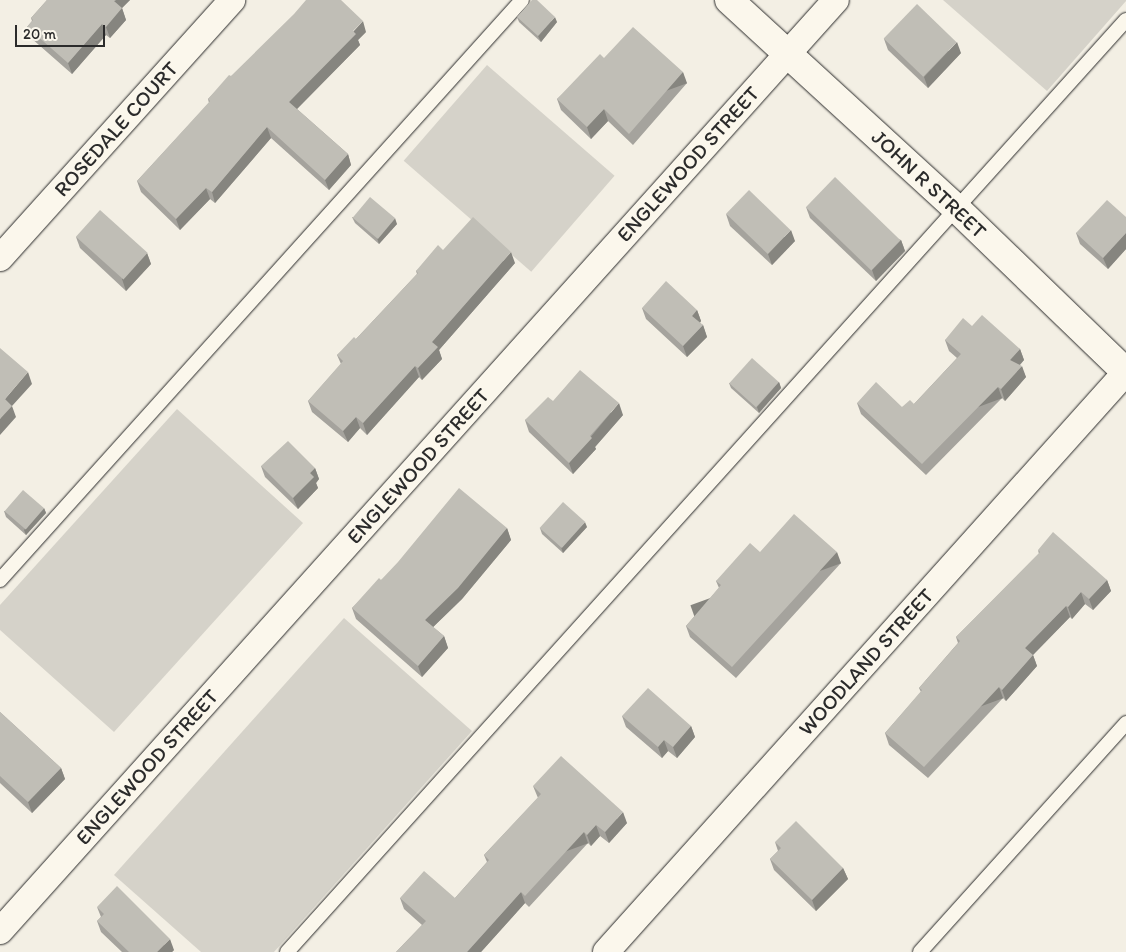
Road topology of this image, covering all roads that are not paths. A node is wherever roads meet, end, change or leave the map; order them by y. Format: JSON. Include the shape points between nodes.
{"nodes":[{"id":1,"x":232,"y":0,"type":"edge"},
{"id":2,"x":522,"y":0,"type":"edge"},
{"id":3,"x":729,"y":0,"type":"edge"},
{"id":4,"x":836,"y":0,"type":"edge"},
{"id":5,"x":1126,"y":20,"type":"edge"},
{"id":6,"x":788,"y":54,"type":"junction"},
{"id":7,"x":956,"y":208,"type":"junction"},
{"id":8,"x":0,"y":258,"type":"edge"},
{"id":9,"x":1126,"y":372,"type":"edge"},
{"id":10,"x":0,"y":580,"type":"edge"},
{"id":11,"x":1126,"y":723,"type":"edge"},
{"id":12,"x":0,"y":931,"type":"edge"},
{"id":13,"x":287,"y":952,"type":"edge"},
{"id":14,"x":606,"y":952,"type":"edge"},
{"id":15,"x":920,"y":952,"type":"edge"}],
"edges":[{"from":1,"to":8,"type":"street","name":"ROSEDALE COURT"},
{"from":2,"to":10,"type":"lane"},
{"from":3,"to":6,"type":"street","name":"JOHN R STREET"},
{"from":4,"to":6,"type":"street","name":"ENGLEWOOD STREET"},
{"from":5,"to":7,"type":"lane"},
{"from":6,"to":7,"type":"street","name":"JOHN R STREET"},
{"from":6,"to":12,"type":"street","name":"ENGLEWOOD STREET"},
{"from":7,"to":9,"type":"street","name":"JOHN R STREET"},
{"from":7,"to":13,"type":"lane"},
{"from":9,"to":14,"type":"street","name":"WOODLAND STREET"},
{"from":11,"to":15,"type":"lane"}]}
